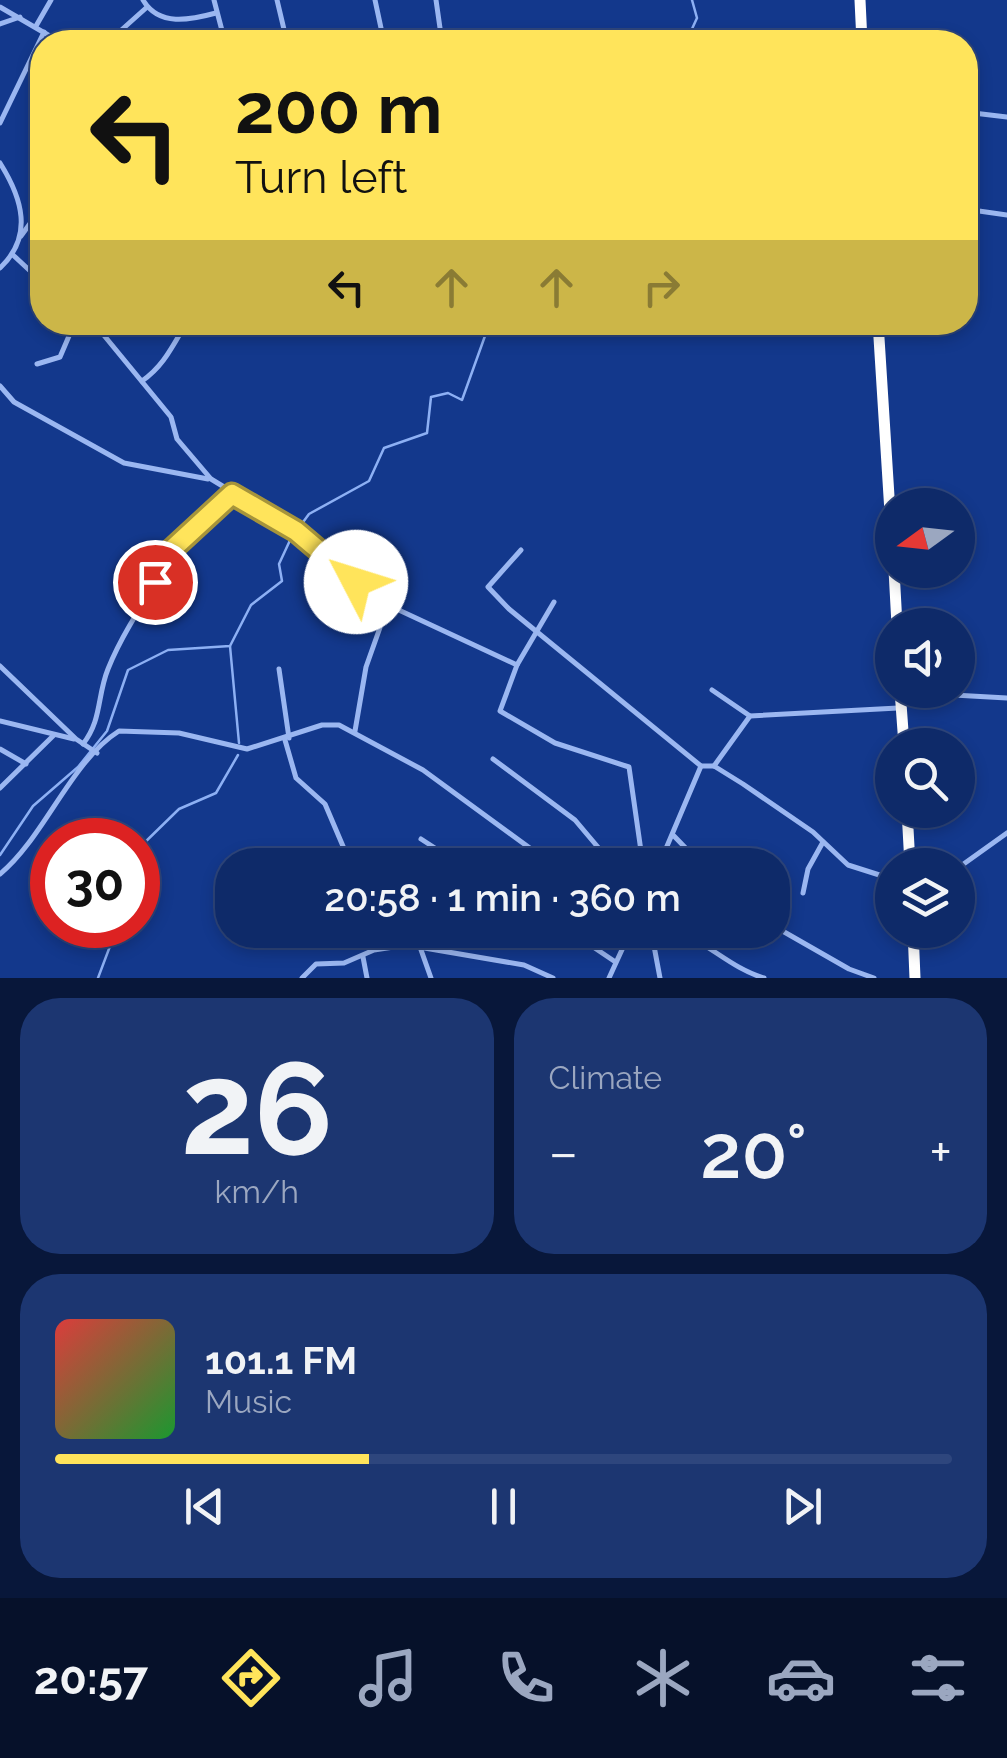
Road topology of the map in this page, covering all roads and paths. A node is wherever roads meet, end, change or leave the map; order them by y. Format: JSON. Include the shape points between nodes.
{"nodes":[{"id":1,"x":51,"y":0,"type":"edge"},
{"id":2,"x":142,"y":0,"type":"edge"},
{"id":3,"x":214,"y":0,"type":"edge"},
{"id":4,"x":277,"y":0,"type":"edge"},
{"id":5,"x":375,"y":0,"type":"edge"},
{"id":6,"x":436,"y":0,"type":"edge"},
{"id":7,"x":860,"y":0,"type":"edge"},
{"id":8,"x":0,"y":8,"type":"edge"},
{"id":9,"x":148,"y":8,"type":"junction"},
{"id":10,"x":216,"y":14,"type":"junction"},
{"id":11,"x":20,"y":17,"type":"junction"},
{"id":12,"x":0,"y":24,"type":"edge"},
{"id":13,"x":36,"y":26,"type":"junction"},
{"id":14,"x":41,"y":30,"type":"edge"},
{"id":15,"x":119,"y":30,"type":"edge"},
{"id":16,"x":221,"y":30,"type":"edge"},
{"id":17,"x":284,"y":30,"type":"edge"},
{"id":18,"x":381,"y":30,"type":"edge"},
{"id":19,"x":440,"y":30,"type":"edge"},
{"id":20,"x":861,"y":30,"type":"edge"},
{"id":21,"x":30,"y":61,"type":"edge"},
{"id":22,"x":978,"y":114,"type":"edge"},
{"id":23,"x":1007,"y":117,"type":"edge"},
{"id":24,"x":0,"y":123,"type":"edge"},
{"id":25,"x":0,"y":163,"type":"edge"},
{"id":26,"x":978,"y":211,"type":"edge"},
{"id":27,"x":1007,"y":215,"type":"edge"},
{"id":28,"x":30,"y":223,"type":"edge"},
{"id":29,"x":21,"y":236,"type":"junction"},
{"id":30,"x":13,"y":256,"type":"junction"},
{"id":31,"x":0,"y":268,"type":"edge"},
{"id":32,"x":30,"y":271,"type":"edge"},
{"id":33,"x":69,"y":335,"type":"edge"},
{"id":34,"x":104,"y":335,"type":"edge"},
{"id":35,"x":177,"y":335,"type":"edge"},
{"id":36,"x":879,"y":335,"type":"edge"},
{"id":37,"x":37,"y":364,"type":"dead end"},
{"id":38,"x":142,"y":381,"type":"junction"},
{"id":39,"x":0,"y":386,"type":"edge"},
{"id":40,"x":211,"y":480,"type":"junction"},
{"id":41,"x":888,"y":488,"type":"edge"},
{"id":42,"x":232,"y":494,"type":"junction"},
{"id":43,"x":522,"y":550,"type":"dead end"},
{"id":44,"x":554,"y":602,"type":"dead end"},
{"id":45,"x":388,"y":605,"type":"junction"},
{"id":46,"x":536,"y":633,"type":"junction"},
{"id":47,"x":517,"y":665,"type":"junction"},
{"id":48,"x":0,"y":666,"type":"edge"},
{"id":49,"x":279,"y":669,"type":"dead end"},
{"id":50,"x":712,"y":690,"type":"dead end"},
{"id":51,"x":975,"y":695,"type":"edge"},
{"id":52,"x":1007,"y":698,"type":"edge"},
{"id":53,"x":884,"y":708,"type":"edge"},
{"id":54,"x":750,"y":716,"type":"junction"},
{"id":55,"x":0,"y":721,"type":"edge"},
{"id":56,"x":355,"y":731,"type":"junction"},
{"id":57,"x":54,"y":735,"type":"junction"},
{"id":58,"x":76,"y":739,"type":"junction"},
{"id":59,"x":287,"y":739,"type":"junction"},
{"id":60,"x":83,"y":744,"type":"junction"},
{"id":61,"x":0,"y":749,"type":"edge"},
{"id":62,"x":97,"y":753,"type":"junction"},
{"id":63,"x":493,"y":758,"type":"dead end"},
{"id":64,"x":26,"y":764,"type":"junction"},
{"id":65,"x":701,"y":766,"type":"junction"},
{"id":66,"x":714,"y":766,"type":"junction"},
{"id":67,"x":0,"y":788,"type":"edge"},
{"id":68,"x":1007,"y":834,"type":"edge"},
{"id":69,"x":674,"y":836,"type":"junction"},
{"id":70,"x":421,"y":838,"type":"dead end"},
{"id":71,"x":822,"y":842,"type":"junction"},
{"id":72,"x":344,"y":848,"type":"edge"},
{"id":73,"x":436,"y":848,"type":"edge"},
{"id":74,"x":531,"y":848,"type":"edge"},
{"id":75,"x":599,"y":848,"type":"edge"},
{"id":76,"x":641,"y":848,"type":"edge"},
{"id":77,"x":668,"y":848,"type":"edge"},
{"id":78,"x":686,"y":848,"type":"edge"},
{"id":79,"x":975,"y":856,"type":"edge"},
{"id":80,"x":0,"y":874,"type":"edge"},
{"id":81,"x":875,"y":874,"type":"edge"},
{"id":82,"x":803,"y":893,"type":"dead end"},
{"id":83,"x":790,"y":934,"type":"edge"},
{"id":84,"x":386,"y":948,"type":"edge"},
{"id":85,"x":420,"y":948,"type":"edge"},
{"id":86,"x":426,"y":948,"type":"edge"},
{"id":87,"x":595,"y":948,"type":"edge"},
{"id":88,"x":621,"y":948,"type":"edge"},
{"id":89,"x":655,"y":948,"type":"edge"},
{"id":90,"x":710,"y":948,"type":"edge"},
{"id":91,"x":914,"y":948,"type":"edge"},
{"id":92,"x":362,"y":955,"type":"junction"},
{"id":93,"x":614,"y":961,"type":"junction"},
{"id":94,"x":610,"y":977,"type":"edge"},
{"id":95,"x":302,"y":978,"type":"edge"},
{"id":96,"x":367,"y":978,"type":"edge"},
{"id":97,"x":430,"y":978,"type":"edge"},
{"id":98,"x":553,"y":978,"type":"edge"},
{"id":99,"x":660,"y":978,"type":"edge"},
{"id":100,"x":764,"y":978,"type":"edge"},
{"id":101,"x":874,"y":978,"type":"edge"},
{"id":102,"x":915,"y":978,"type":"edge"}],
"edges":[{"from":1,"to":13,"type":"street"},
{"from":2,"to":9,"type":"street"},
{"from":3,"to":10,"type":"street"},
{"from":4,"to":17,"type":"street"},
{"from":5,"to":18,"type":"street"},
{"from":6,"to":19,"type":"street"},
{"from":7,"to":20,"type":"highway"},
{"from":8,"to":11,"type":"street"},
{"from":9,"to":10,"type":"street","via":[[178,20]]},
{"from":9,"to":15,"type":"street"},
{"from":10,"to":16,"type":"street"},
{"from":11,"to":12,"type":"street"},
{"from":11,"to":13,"type":"street"},
{"from":13,"to":14,"type":"street"},
{"from":21,"to":24,"type":"street"},
{"from":22,"to":23,"type":"street"},
{"from":25,"to":29,"type":"street","via":[[20,198]]},
{"from":26,"to":27,"type":"street"},
{"from":28,"to":29,"type":"street"},
{"from":29,"to":30,"type":"street"},
{"from":30,"to":31,"type":"street"},
{"from":30,"to":32,"type":"street"},
{"from":33,"to":37,"type":"street","via":[[60,357]]},
{"from":34,"to":38,"type":"street"},
{"from":35,"to":38,"type":"street","via":[[164,364]]},
{"from":36,"to":41,"type":"highway"},
{"from":38,"to":40,"type":"street"},
{"from":39,"to":40,"type":"street","via":[[14,402],[124,463]]},
{"from":40,"to":42,"type":"street"},
{"from":42,"to":45,"type":"street","via":[[296,531]]},
{"from":42,"to":60,"type":"street","via":[[154,568],[155,585],[109,666],[98,722]]},
{"from":43,"to":46,"type":"street","via":[[488,588]]},
{"from":44,"to":46,"type":"street"},
{"from":45,"to":47,"type":"street"},
{"from":45,"to":56,"type":"street","via":[[366,666]]},
{"from":46,"to":47,"type":"street"},
{"from":46,"to":65,"type":"street"},
{"from":47,"to":76,"type":"street","via":[[500,711],[555,743],[629,767]]},
{"from":48,"to":58,"type":"street"},
{"from":49,"to":59,"type":"street"},
{"from":50,"to":54,"type":"street"},
{"from":51,"to":52,"type":"street"},
{"from":53,"to":54,"type":"street"},
{"from":54,"to":66,"type":"street"},
{"from":55,"to":57,"type":"street"},
{"from":56,"to":59,"type":"street","via":[[322,725]]},
{"from":56,"to":74,"type":"street","via":[[424,770]]},
{"from":57,"to":58,"type":"street"},
{"from":57,"to":64,"type":"street"},
{"from":58,"to":60,"type":"street"},
{"from":59,"to":62,"type":"street","via":[[247,750],[179,733],[129,730],[114,734]]},
{"from":59,"to":72,"type":"street","via":[[296,778],[325,804]]},
{"from":60,"to":62,"type":"street"},
{"from":61,"to":64,"type":"street"},
{"from":62,"to":80,"type":"street"},
{"from":63,"to":75,"type":"street","via":[[575,820]]},
{"from":64,"to":67,"type":"street"},
{"from":65,"to":66,"type":"street"},
{"from":65,"to":69,"type":"street"},
{"from":66,"to":71,"type":"street"},
{"from":68,"to":79,"type":"street"},
{"from":69,"to":77,"type":"street"},
{"from":69,"to":78,"type":"street"},
{"from":70,"to":73,"type":"street"},
{"from":71,"to":81,"type":"street","via":[[848,866]]},
{"from":71,"to":82,"type":"street"},
{"from":83,"to":101,"type":"street"},
{"from":84,"to":92,"type":"street"},
{"from":85,"to":97,"type":"street"},
{"from":86,"to":98,"type":"street","via":[[524,965]]},
{"from":87,"to":93,"type":"street"},
{"from":88,"to":93,"type":"street"},
{"from":89,"to":99,"type":"street"},
{"from":90,"to":100,"type":"street"},
{"from":91,"to":102,"type":"highway"},
{"from":92,"to":95,"type":"street","via":[[316,964]]},
{"from":92,"to":96,"type":"street"},
{"from":93,"to":94,"type":"street"}]}
